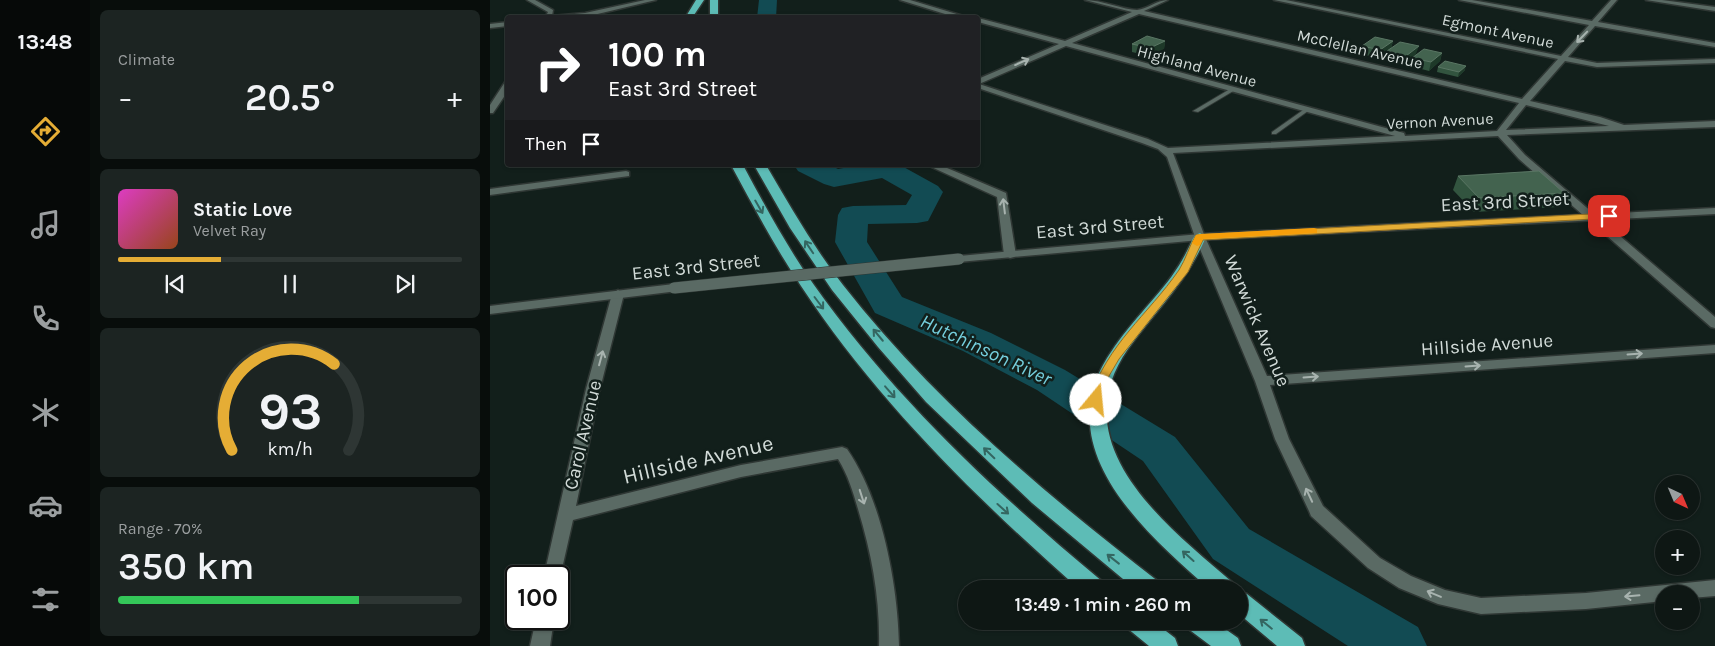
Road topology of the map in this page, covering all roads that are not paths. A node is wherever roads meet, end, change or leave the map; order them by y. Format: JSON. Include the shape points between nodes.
{"nodes":[{"id":1,"x":532,"y":0,"type":"edge"},
{"id":2,"x":640,"y":0,"type":"edge"},
{"id":3,"x":653,"y":0,"type":"edge"},
{"id":4,"x":700,"y":0,"type":"edge"},
{"id":5,"x":714,"y":0,"type":"edge"},
{"id":6,"x":903,"y":0,"type":"edge"},
{"id":7,"x":1088,"y":0,"type":"edge"},
{"id":8,"x":1165,"y":0,"type":"edge"},
{"id":9,"x":1277,"y":0,"type":"edge"},
{"id":10,"x":1462,"y":0,"type":"edge"},
{"id":11,"x":1614,"y":0,"type":"edge"},
{"id":12,"x":1649,"y":0,"type":"edge"},
{"id":13,"x":1715,"y":9,"type":"edge"},
{"id":14,"x":1139,"y":12,"type":"junction"},
{"id":15,"x":550,"y":15,"type":"edge"},
{"id":16,"x":564,"y":15,"type":"edge"},
{"id":17,"x":576,"y":15,"type":"edge"},
{"id":18,"x":690,"y":15,"type":"edge"},
{"id":19,"x":699,"y":15,"type":"edge"},
{"id":20,"x":714,"y":15,"type":"edge"},
{"id":21,"x":956,"y":15,"type":"edge"},
{"id":22,"x":980,"y":21,"type":"edge"},
{"id":23,"x":505,"y":24,"type":"edge"},
{"id":24,"x":1595,"y":24,"type":"junction"},
{"id":25,"x":490,"y":26,"type":"edge"},
{"id":26,"x":1062,"y":44,"type":"junction"},
{"id":27,"x":1715,"y":45,"type":"edge"},
{"id":28,"x":1561,"y":58,"type":"junction"},
{"id":29,"x":1715,"y":61,"type":"edge"},
{"id":30,"x":980,"y":81,"type":"edge"},
{"id":31,"x":980,"y":87,"type":"edge"},
{"id":32,"x":505,"y":88,"type":"edge"},
{"id":33,"x":1232,"y":90,"type":"junction"},
{"id":34,"x":1524,"y":102,"type":"junction"},
{"id":35,"x":490,"y":110,"type":"edge"},
{"id":36,"x":1306,"y":110,"type":"junction"},
{"id":37,"x":1196,"y":111,"type":"dead end"},
{"id":38,"x":1715,"y":124,"type":"edge"},
{"id":39,"x":1624,"y":128,"type":"junction"},
{"id":40,"x":1274,"y":133,"type":"dead end"},
{"id":41,"x":1500,"y":133,"type":"junction"},
{"id":42,"x":1410,"y":138,"type":"junction"},
{"id":43,"x":1167,"y":151,"type":"junction"},
{"id":44,"x":738,"y":167,"type":"edge"},
{"id":45,"x":761,"y":167,"type":"edge"},
{"id":46,"x":937,"y":167,"type":"edge"},
{"id":47,"x":626,"y":174,"type":"dead end"},
{"id":48,"x":490,"y":192,"type":"edge"},
{"id":49,"x":1715,"y":211,"type":"edge"},
{"id":50,"x":1591,"y":217,"type":"junction"},
{"id":51,"x":1200,"y":237,"type":"junction"},
{"id":52,"x":1010,"y":254,"type":"junction"},
{"id":53,"x":618,"y":294,"type":"junction"},
{"id":54,"x":490,"y":310,"type":"edge"},
{"id":55,"x":1715,"y":324,"type":"edge"},
{"id":56,"x":1715,"y":349,"type":"edge"},
{"id":57,"x":1262,"y":381,"type":"junction"},
{"id":58,"x":565,"y":515,"type":"junction"},
{"id":59,"x":555,"y":565,"type":"edge"},
{"id":60,"x":1084,"y":580,"type":"edge"},
{"id":61,"x":1140,"y":580,"type":"edge"},
{"id":62,"x":1214,"y":580,"type":"edge"},
{"id":63,"x":1715,"y":588,"type":"edge"},
{"id":64,"x":1248,"y":608,"type":"edge"},
{"id":65,"x":543,"y":630,"type":"edge"},
{"id":66,"x":1147,"y":630,"type":"edge"},
{"id":67,"x":1208,"y":630,"type":"edge"},
{"id":68,"x":540,"y":646,"type":"edge"},
{"id":69,"x":889,"y":646,"type":"edge"},
{"id":70,"x":1167,"y":646,"type":"edge"},
{"id":71,"x":1230,"y":646,"type":"edge"},
{"id":72,"x":1294,"y":646,"type":"edge"}],
"edges":[{"from":1,"to":15,"type":"street","via":[[551,11]]},
{"from":2,"to":16,"type":"street"},
{"from":3,"to":17,"type":"street"},
{"from":4,"to":18,"type":"highway"},
{"from":4,"to":19,"type":"highway"},
{"from":5,"to":20,"type":"highway"},
{"from":6,"to":21,"type":"street"},
{"from":7,"to":14,"type":"street","name":"McClellan Avenue"},
{"from":8,"to":14,"type":"street"},
{"from":9,"to":28,"type":"street","name":"Egmont Avenue"},
{"from":10,"to":24,"type":"street"},
{"from":11,"to":24,"type":"street"},
{"from":12,"to":13,"type":"street"},
{"from":14,"to":26,"type":"street"},
{"from":14,"to":34,"type":"street","name":"McClellan Avenue"},
{"from":22,"to":26,"type":"street","name":"Highland Avenue"},
{"from":23,"to":25,"type":"street"},
{"from":24,"to":27,"type":"street"},
{"from":24,"to":28,"type":"street","one_way":true},
{"from":30,"to":26,"type":"street","one_way":true},
{"from":26,"to":33,"type":"street","name":"Highland Avenue"},
{"from":28,"to":29,"type":"street","name":"Egmont Avenue","via":[[1608,65]]},
{"from":28,"to":34,"type":"street"},
{"from":31,"to":43,"type":"street","via":[[1145,140]]},
{"from":32,"to":35,"type":"street"},
{"from":33,"to":36,"type":"street","name":"Highland Avenue"},
{"from":33,"to":37,"type":"lane"},
{"from":34,"to":39,"type":"street","name":"McClellan Avenue"},
{"from":34,"to":41,"type":"street"},
{"from":36,"to":40,"type":"lane"},
{"from":36,"to":42,"type":"street","name":"Highland Avenue"},
{"from":38,"to":39,"type":"street","name":"Vernon Avenue"},
{"from":39,"to":41,"type":"street","name":"Vernon Avenue"},
{"from":41,"to":42,"type":"street","name":"Vernon Avenue"},
{"from":41,"to":50,"type":"street","via":[[1522,157]]},
{"from":42,"to":43,"type":"street","name":"Vernon Avenue"},
{"from":43,"to":51,"type":"street","name":"Warwick Avenue"},
{"from":44,"to":60,"type":"highway","one_way":true,"via":[[798,272],[875,376],[966,473]]},
{"from":61,"to":45,"type":"highway","one_way":true,"via":[[1021,483],[908,370],[825,270],[786,212]]},
{"from":52,"to":46,"type":"street","one_way":true,"via":[[1002,195]]},
{"from":47,"to":48,"type":"street"},
{"from":49,"to":50,"type":"street","name":"East 3rd Street"},
{"from":50,"to":51,"type":"street","name":"East 3rd Street"},
{"from":50,"to":55,"type":"street"},
{"from":51,"to":52,"type":"street","name":"East 3rd Street"},
{"from":51,"to":57,"type":"street","name":"Warwick Avenue"},
{"from":62,"to":51,"type":"highway","one_way":true,"via":[[1135,501],[1111,468],[1100,443],[1095,410],[1103,376],[1120,349],[1185,269]]},
{"from":52,"to":53,"type":"street","name":"East 3rd Street","bridge":true},
{"from":53,"to":54,"type":"street","name":"East 3rd Street"},
{"from":58,"to":53,"type":"street","name":"Carol Avenue","one_way":true},
{"from":57,"to":56,"type":"street","name":"Hillside Avenue","one_way":true},
{"from":63,"to":57,"type":"street","name":"Warwick Avenue","one_way":true,"via":[[1569,602],[1481,606],[1444,598],[1405,582],[1374,563],[1317,511],[1282,439]]},
{"from":58,"to":59,"type":"street","name":"Carol Avenue"},
{"from":58,"to":69,"type":"street","name":"Hillside Avenue","one_way":true,"via":[[741,470],[842,453],[853,469],[882,556],[890,609]]},
{"from":72,"to":64,"type":"highway","one_way":true},
{"from":65,"to":68,"type":"street"},
{"from":66,"to":70,"type":"highway"},
{"from":67,"to":71,"type":"highway"}]}
